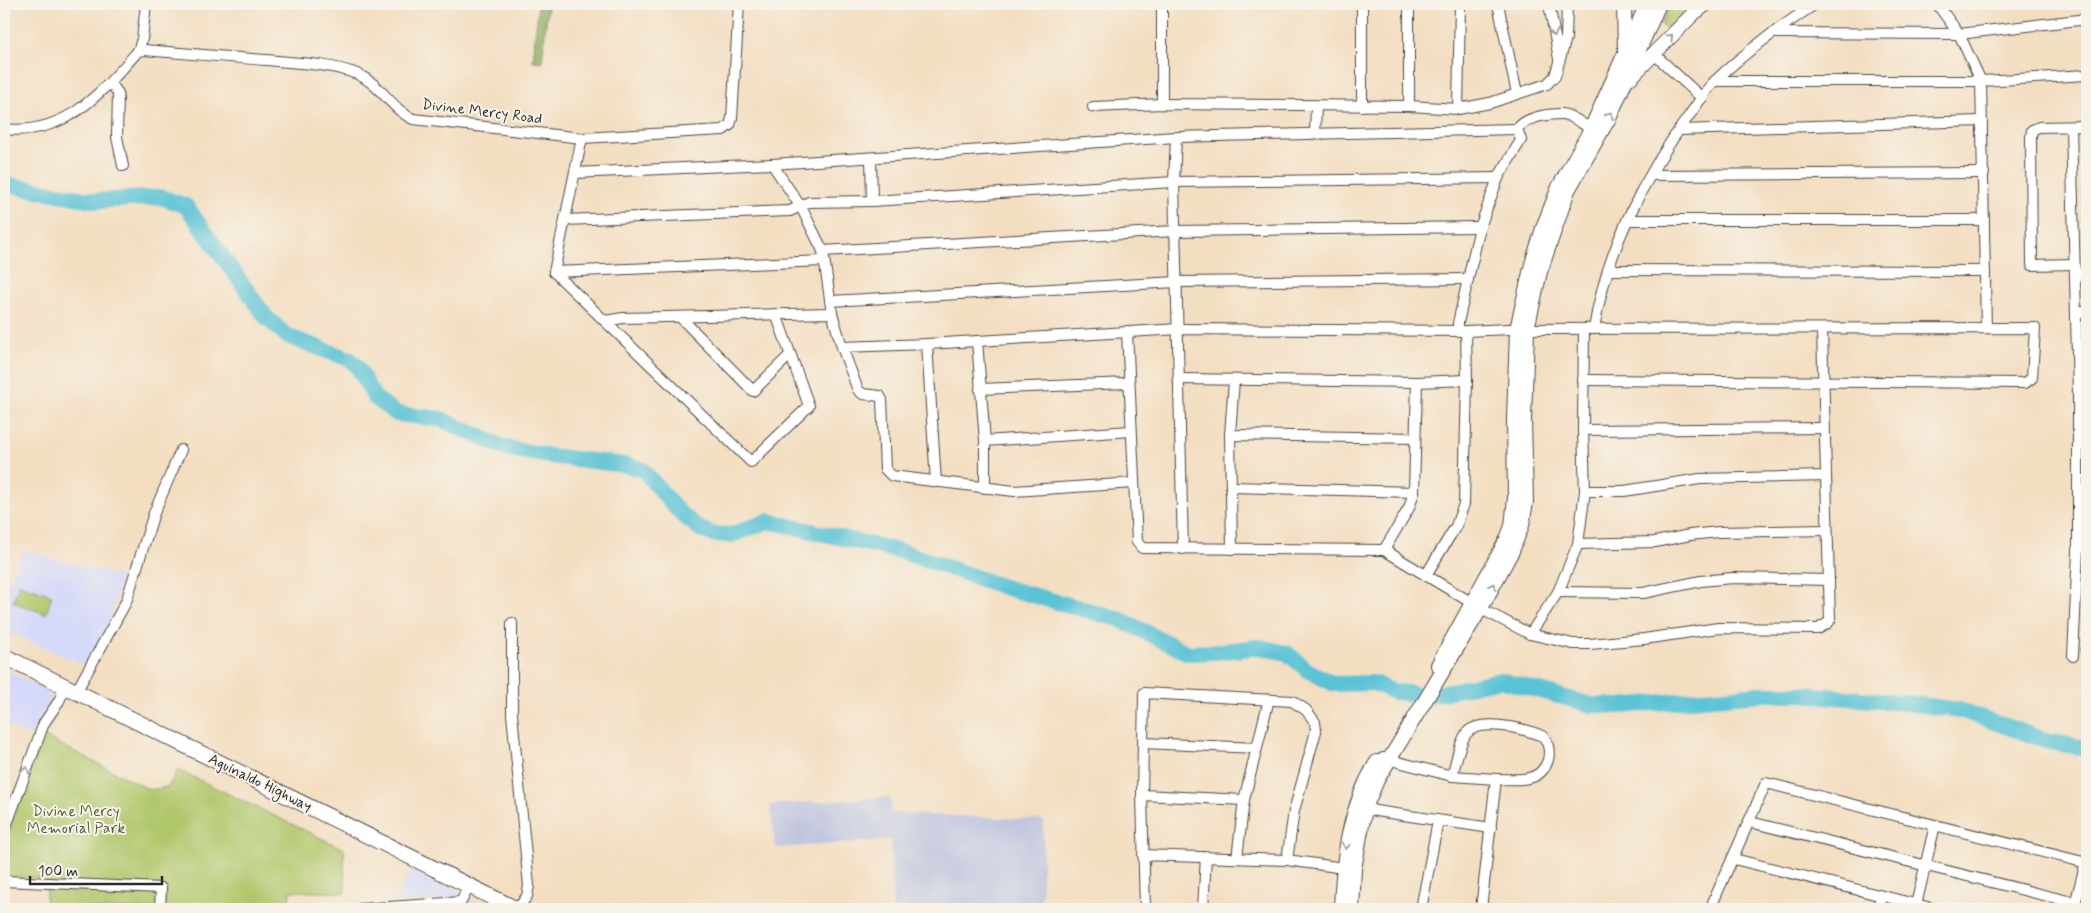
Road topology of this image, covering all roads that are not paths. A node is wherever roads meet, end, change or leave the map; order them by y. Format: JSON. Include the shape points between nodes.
{"nodes":[{"id":1,"x":146,"y":4,"type":"edge"},
{"id":2,"x":739,"y":4,"type":"edge"},
{"id":3,"x":1162,"y":4,"type":"edge"},
{"id":4,"x":1362,"y":4,"type":"edge"},
{"id":5,"x":1409,"y":4,"type":"edge"},
{"id":6,"x":1460,"y":4,"type":"edge"},
{"id":7,"x":1498,"y":4,"type":"edge"},
{"id":8,"x":1549,"y":4,"type":"edge"},
{"id":9,"x":1567,"y":4,"type":"edge"},
{"id":10,"x":1624,"y":4,"type":"edge"},
{"id":11,"x":1647,"y":4,"type":"edge"},
{"id":12,"x":1659,"y":4,"type":"edge"},
{"id":13,"x":1706,"y":4,"type":"edge"},
{"id":14,"x":1815,"y":4,"type":"edge"},
{"id":15,"x":1937,"y":4,"type":"edge"},
{"id":16,"x":2087,"y":19,"type":"edge"},
{"id":17,"x":1773,"y":33,"type":"junction"},
{"id":18,"x":1959,"y":34,"type":"junction"},
{"id":19,"x":138,"y":51,"type":"junction"},
{"id":20,"x":1653,"y":53,"type":"junction"},
{"id":21,"x":1626,"y":55,"type":"junction"},
{"id":22,"x":1560,"y":62,"type":"junction"},
{"id":23,"x":2087,"y":75,"type":"edge"},
{"id":24,"x":1715,"y":80,"type":"junction"},
{"id":25,"x":1981,"y":82,"type":"junction"},
{"id":26,"x":110,"y":83,"type":"junction"},
{"id":27,"x":1624,"y":85,"type":"junction"},
{"id":28,"x":1516,"y":94,"type":"junction"},
{"id":29,"x":1702,"y":98,"type":"junction"},
{"id":30,"x":1162,"y":104,"type":"junction"},
{"id":31,"x":1316,"y":106,"type":"junction"},
{"id":32,"x":1362,"y":106,"type":"junction"},
{"id":33,"x":1409,"y":106,"type":"junction"},
{"id":34,"x":1093,"y":107,"type":"dead end"},
{"id":35,"x":1458,"y":109,"type":"junction"},
{"id":36,"x":1982,"y":121,"type":"junction"},
{"id":37,"x":2087,"y":126,"type":"edge"},
{"id":38,"x":2071,"y":127,"type":"junction"},
{"id":39,"x":4,"y":129,"type":"edge"},
{"id":40,"x":1516,"y":129,"type":"junction"},
{"id":41,"x":1591,"y":129,"type":"junction"},
{"id":42,"x":1678,"y":130,"type":"junction"},
{"id":43,"x":1315,"y":133,"type":"junction"},
{"id":44,"x":1176,"y":137,"type":"junction"},
{"id":45,"x":582,"y":138,"type":"junction"},
{"id":46,"x":871,"y":158,"type":"junction"},
{"id":47,"x":772,"y":164,"type":"junction"},
{"id":48,"x":122,"y":166,"type":"dead end"},
{"id":49,"x":575,"y":173,"type":"junction"},
{"id":50,"x":1984,"y":173,"type":"junction"},
{"id":51,"x":1652,"y":175,"type":"junction"},
{"id":52,"x":1498,"y":178,"type":"junction"},
{"id":53,"x":1174,"y":182,"type":"junction"},
{"id":54,"x":872,"y":200,"type":"junction"},
{"id":55,"x":801,"y":207,"type":"junction"},
{"id":56,"x":565,"y":220,"type":"junction"},
{"id":57,"x":1627,"y":220,"type":"junction"},
{"id":58,"x":1984,"y":220,"type":"junction"},
{"id":59,"x":1480,"y":227,"type":"junction"},
{"id":60,"x":1175,"y":231,"type":"junction"},
{"id":61,"x":823,"y":256,"type":"junction"},
{"id":62,"x":2074,"y":269,"type":"junction"},
{"id":63,"x":1608,"y":270,"type":"junction"},
{"id":64,"x":1984,"y":270,"type":"junction"},
{"id":65,"x":554,"y":272,"type":"junction"},
{"id":66,"x":2087,"y":273,"type":"edge"},
{"id":67,"x":1468,"y":279,"type":"junction"},
{"id":68,"x":1177,"y":282,"type":"junction"},
{"id":69,"x":830,"y":301,"type":"junction"},
{"id":70,"x":2076,"y":312,"type":"junction"},
{"id":71,"x":2087,"y":312,"type":"edge"},
{"id":72,"x":832,"y":313,"type":"junction"},
{"id":73,"x":776,"y":314,"type":"junction"},
{"id":74,"x":680,"y":317,"type":"junction"},
{"id":75,"x":605,"y":322,"type":"junction"},
{"id":76,"x":1822,"y":328,"type":"junction"},
{"id":77,"x":1986,"y":328,"type":"junction"},
{"id":78,"x":1179,"y":329,"type":"junction"},
{"id":79,"x":1522,"y":329,"type":"junction"},
{"id":80,"x":1589,"y":329,"type":"junction"},
{"id":81,"x":1127,"y":331,"type":"junction"},
{"id":82,"x":1462,"y":331,"type":"junction"},
{"id":83,"x":977,"y":341,"type":"junction"},
{"id":84,"x":927,"y":344,"type":"junction"},
{"id":85,"x":842,"y":347,"type":"junction"},
{"id":86,"x":2082,"y":352,"type":"edge"},
{"id":87,"x":790,"y":355,"type":"junction"},
{"id":88,"x":1178,"y":379,"type":"junction"},
{"id":89,"x":1234,"y":380,"type":"junction"},
{"id":90,"x":1467,"y":380,"type":"junction"},
{"id":91,"x":1583,"y":380,"type":"junction"},
{"id":92,"x":1823,"y":381,"type":"junction"},
{"id":93,"x":1417,"y":382,"type":"junction"},
{"id":94,"x":1128,"y":383,"type":"junction"},
{"id":95,"x":980,"y":389,"type":"junction"},
{"id":96,"x":2083,"y":393,"type":"edge"},
{"id":97,"x":1825,"y":428,"type":"junction"},
{"id":98,"x":1583,"y":430,"type":"junction"},
{"id":99,"x":1131,"y":431,"type":"junction"},
{"id":100,"x":2082,"y":431,"type":"edge"},
{"id":101,"x":1230,"y":435,"type":"junction"},
{"id":102,"x":1415,"y":438,"type":"junction"},
{"id":103,"x":985,"y":441,"type":"junction"},
{"id":104,"x":181,"y":450,"type":"dead end"},
{"id":105,"x":2083,"y":472,"type":"edge"},
{"id":106,"x":1826,"y":476,"type":"junction"},
{"id":107,"x":936,"y":482,"type":"junction"},
{"id":108,"x":1134,"y":483,"type":"junction"},
{"id":109,"x":1231,"y":487,"type":"junction"},
{"id":110,"x":985,"y":488,"type":"junction"},
{"id":111,"x":1585,"y":490,"type":"junction"},
{"id":112,"x":1414,"y":492,"type":"junction"},
{"id":113,"x":2083,"y":513,"type":"edge"},
{"id":114,"x":1828,"y":530,"type":"junction"},
{"id":115,"x":1578,"y":544,"type":"junction"},
{"id":116,"x":1183,"y":549,"type":"junction"},
{"id":117,"x":1232,"y":549,"type":"junction"},
{"id":118,"x":1384,"y":550,"type":"junction"},
{"id":119,"x":2082,"y":551,"type":"edge"},
{"id":120,"x":1426,"y":575,"type":"junction"},
{"id":121,"x":1829,"y":580,"type":"junction"},
{"id":122,"x":1558,"y":592,"type":"junction"},
{"id":123,"x":1476,"y":605,"type":"junction"},
{"id":124,"x":512,"y":623,"type":"dead end"},
{"id":125,"x":1530,"y":634,"type":"junction"},
{"id":126,"x":4,"y":656,"type":"edge"},
{"id":127,"x":2073,"y":656,"type":"dead end"},
{"id":128,"x":70,"y":689,"type":"junction"},
{"id":129,"x":1269,"y":699,"type":"junction"},
{"id":130,"x":1143,"y":743,"type":"junction"},
{"id":131,"x":1257,"y":748,"type":"junction"},
{"id":132,"x":1384,"y":759,"type":"junction"},
{"id":133,"x":1452,"y":776,"type":"junction"},
{"id":134,"x":1496,"y":779,"type":"junction"},
{"id":135,"x":1142,"y":795,"type":"junction"},
{"id":136,"x":1244,"y":800,"type":"junction"},
{"id":137,"x":1360,"y":806,"type":"junction"},
{"id":138,"x":1438,"y":821,"type":"junction"},
{"id":139,"x":1750,"y":822,"type":"junction"},
{"id":140,"x":1935,"y":825,"type":"junction"},
{"id":141,"x":1490,"y":828,"type":"junction"},
{"id":142,"x":4,"y":832,"type":"edge"},
{"id":143,"x":1142,"y":855,"type":"junction"},
{"id":144,"x":1206,"y":856,"type":"junction"},
{"id":145,"x":1237,"y":858,"type":"junction"},
{"id":146,"x":1287,"y":860,"type":"junction"},
{"id":147,"x":1734,"y":860,"type":"junction"},
{"id":148,"x":2087,"y":863,"type":"edge"},
{"id":149,"x":1925,"y":867,"type":"junction"},
{"id":150,"x":1348,"y":868,"type":"junction"},
{"id":151,"x":4,"y":881,"type":"edge"},
{"id":152,"x":470,"y":886,"type":"junction"},
{"id":153,"x":1881,"y":896,"type":"junction"},
{"id":154,"x":2075,"y":906,"type":"edge"},
{"id":155,"x":1915,"y":907,"type":"edge"},
{"id":156,"x":160,"y":909,"type":"edge"},
{"id":157,"x":360,"y":909,"type":"edge"},
{"id":158,"x":517,"y":909,"type":"edge"},
{"id":159,"x":1144,"y":909,"type":"edge"},
{"id":160,"x":1203,"y":909,"type":"edge"},
{"id":161,"x":1341,"y":909,"type":"edge"},
{"id":162,"x":1352,"y":909,"type":"edge"},
{"id":163,"x":1421,"y":909,"type":"edge"},
{"id":164,"x":1481,"y":909,"type":"edge"},
{"id":165,"x":1710,"y":909,"type":"edge"},
{"id":166,"x":1878,"y":909,"type":"edge"},
{"id":167,"x":1935,"y":909,"type":"edge"}],
"edges":[{"from":1,"to":19,"type":"street"},
{"from":2,"to":45,"type":"street","name":"Divine Mercy Road","via":[[730,125],[723,130]]},
{"from":3,"to":30,"type":"street"},
{"from":4,"to":32,"type":"street"},
{"from":5,"to":33,"type":"street"},
{"from":6,"to":35,"type":"street"},
{"from":7,"to":28,"type":"street"},
{"from":8,"to":22,"type":"street","one_way":true},
{"from":9,"to":22,"type":"street","via":[[1566,38]]},
{"from":10,"to":21,"type":"street"},
{"from":11,"to":21,"type":"street"},
{"from":12,"to":27,"type":"street"},
{"from":20,"to":13,"type":"street","one_way":true},
{"from":14,"to":17,"type":"street"},
{"from":15,"to":18,"type":"street"},
{"from":16,"to":18,"type":"street"},
{"from":17,"to":18,"type":"street"},
{"from":17,"to":24,"type":"street"},
{"from":18,"to":25,"type":"street"},
{"from":19,"to":26,"type":"street"},
{"from":19,"to":45,"type":"street","name":"Divine Mercy Road","via":[[333,68],[357,74],[373,83],[399,110],[413,119]]},
{"from":20,"to":27,"type":"street"},
{"from":20,"to":29,"type":"street"},
{"from":21,"to":41,"type":"street"},
{"from":22,"to":28,"type":"street","via":[[1555,76],[1547,84]]},
{"from":23,"to":25,"type":"street"},
{"from":24,"to":25,"type":"street"},
{"from":24,"to":29,"type":"street"},
{"from":25,"to":36,"type":"street"},
{"from":26,"to":39,"type":"street","via":[[89,103],[63,118],[22,131]]},
{"from":26,"to":48,"type":"street","via":[[118,93],[117,137]]},
{"from":79,"to":27,"type":"street","one_way":true,"via":[[1568,190]]},
{"from":28,"to":35,"type":"street"},
{"from":29,"to":42,"type":"street"},
{"from":30,"to":31,"type":"street"},
{"from":30,"to":34,"type":"street"},
{"from":31,"to":32,"type":"street"},
{"from":31,"to":43,"type":"street"},
{"from":32,"to":33,"type":"street"},
{"from":33,"to":35,"type":"street"},
{"from":36,"to":42,"type":"street"},
{"from":36,"to":50,"type":"street"},
{"from":37,"to":38,"type":"street"},
{"from":38,"to":62,"type":"street"},
{"from":38,"to":62,"type":"street","via":[[2032,130],[2032,266]]},
{"from":40,"to":41,"type":"street","via":[[1530,119],[1562,114]]},
{"from":40,"to":43,"type":"street"},
{"from":40,"to":52,"type":"street","via":[[1521,140]]},
{"from":41,"to":79,"type":"street","via":[[1559,187],[1544,225],[1532,264]]},
{"from":42,"to":51,"type":"street"},
{"from":43,"to":44,"type":"street"},
{"from":44,"to":46,"type":"street"},
{"from":44,"to":53,"type":"street"},
{"from":45,"to":49,"type":"street"},
{"from":46,"to":47,"type":"street"},
{"from":46,"to":54,"type":"street"},
{"from":47,"to":49,"type":"street"},
{"from":47,"to":55,"type":"street"},
{"from":49,"to":56,"type":"street"},
{"from":50,"to":51,"type":"street"},
{"from":50,"to":58,"type":"street"},
{"from":51,"to":57,"type":"street"},
{"from":52,"to":53,"type":"street"},
{"from":52,"to":59,"type":"street"},
{"from":53,"to":54,"type":"street"},
{"from":53,"to":60,"type":"street"},
{"from":54,"to":55,"type":"street","via":[[809,202]]},
{"from":55,"to":56,"type":"street","via":[[790,211]]},
{"from":55,"to":61,"type":"street"},
{"from":56,"to":65,"type":"street"},
{"from":57,"to":58,"type":"street"},
{"from":57,"to":63,"type":"street"},
{"from":58,"to":64,"type":"street"},
{"from":59,"to":60,"type":"street"},
{"from":59,"to":67,"type":"street"},
{"from":60,"to":61,"type":"street"},
{"from":60,"to":68,"type":"street"},
{"from":61,"to":65,"type":"street"},
{"from":61,"to":69,"type":"street"},
{"from":62,"to":66,"type":"street"},
{"from":62,"to":70,"type":"street"},
{"from":63,"to":64,"type":"street"},
{"from":63,"to":80,"type":"street"},
{"from":64,"to":77,"type":"street"},
{"from":65,"to":75,"type":"street"},
{"from":67,"to":68,"type":"street"},
{"from":67,"to":82,"type":"street","via":[[1458,323]]},
{"from":68,"to":69,"type":"street"},
{"from":68,"to":78,"type":"street"},
{"from":69,"to":72,"type":"street"},
{"from":70,"to":71,"type":"street"},
{"from":70,"to":86,"type":"street"},
{"from":72,"to":73,"type":"street"},
{"from":72,"to":85,"type":"street"},
{"from":73,"to":74,"type":"street"},
{"from":73,"to":87,"type":"street"},
{"from":74,"to":75,"type":"street","via":[[623,318]]},
{"from":74,"to":87,"type":"street","via":[[753,390]]},
{"from":75,"to":87,"type":"street","via":[[751,462],[809,406]]},
{"from":76,"to":77,"type":"street"},
{"from":76,"to":80,"type":"street"},
{"from":76,"to":92,"type":"street"},
{"from":77,"to":92,"type":"street","via":[[2035,328],[2032,378],[2028,381]]},
{"from":78,"to":81,"type":"street"},
{"from":78,"to":82,"type":"street"},
{"from":78,"to":88,"type":"street"},
{"from":79,"to":80,"type":"street"},
{"from":79,"to":82,"type":"street"},
{"from":79,"to":123,"type":"street","via":[[1514,419],[1514,513],[1507,539]]},
{"from":80,"to":91,"type":"street"},
{"from":81,"to":83,"type":"street"},
{"from":81,"to":94,"type":"street"},
{"from":82,"to":90,"type":"street"},
{"from":83,"to":84,"type":"street"},
{"from":83,"to":95,"type":"street"},
{"from":84,"to":85,"type":"street"},
{"from":84,"to":107,"type":"street"},
{"from":85,"to":107,"type":"street","via":[[860,393],[876,394],[882,400],[885,469],[888,474]]},
{"from":86,"to":96,"type":"street"},
{"from":88,"to":89,"type":"street"},
{"from":88,"to":116,"type":"street"},
{"from":89,"to":93,"type":"street"},
{"from":89,"to":101,"type":"street"},
{"from":90,"to":93,"type":"street"},
{"from":90,"to":120,"type":"street","via":[[1464,504],[1456,526]]},
{"from":91,"to":92,"type":"street"},
{"from":91,"to":98,"type":"street"},
{"from":92,"to":97,"type":"street"},
{"from":93,"to":102,"type":"street"},
{"from":94,"to":95,"type":"street"},
{"from":94,"to":99,"type":"street"},
{"from":95,"to":103,"type":"street"},
{"from":96,"to":100,"type":"street"},
{"from":97,"to":98,"type":"street"},
{"from":97,"to":106,"type":"street"},
{"from":98,"to":111,"type":"street"},
{"from":99,"to":103,"type":"street"},
{"from":99,"to":108,"type":"street"},
{"from":100,"to":105,"type":"street"},
{"from":101,"to":102,"type":"street"},
{"from":101,"to":109,"type":"street"},
{"from":102,"to":112,"type":"street"},
{"from":103,"to":110,"type":"street"},
{"from":104,"to":128,"type":"street","via":[[154,512],[126,602]]},
{"from":105,"to":113,"type":"street"},
{"from":106,"to":111,"type":"street","via":[[1700,479],[1624,491]]},
{"from":106,"to":114,"type":"street"},
{"from":107,"to":110,"type":"street"},
{"from":108,"to":110,"type":"street","via":[[1014,491]]},
{"from":108,"to":116,"type":"street","via":[[1137,542],[1142,548]]},
{"from":109,"to":112,"type":"street"},
{"from":109,"to":117,"type":"street"},
{"from":111,"to":115,"type":"street"},
{"from":112,"to":118,"type":"street","via":[[1410,508]]},
{"from":113,"to":119,"type":"street"},
{"from":114,"to":115,"type":"street","via":[[1718,532],[1654,542]]},
{"from":114,"to":121,"type":"street"},
{"from":115,"to":122,"type":"street"},
{"from":116,"to":117,"type":"street"},
{"from":117,"to":118,"type":"street"},
{"from":118,"to":120,"type":"street"},
{"from":119,"to":127,"type":"street"},
{"from":120,"to":123,"type":"street"},
{"from":121,"to":122,"type":"street","via":[[1732,578],[1643,593]]},
{"from":121,"to":125,"type":"street","via":[[1830,620],[1818,629],[1718,628],[1590,644],[1573,644]]},
{"from":122,"to":125,"type":"street"},
{"from":123,"to":125,"type":"street"},
{"from":123,"to":132,"type":"street","via":[[1431,686]]},
{"from":124,"to":158,"type":"street","via":[[512,714],[529,886],[527,896]]},
{"from":126,"to":128,"type":"main road","name":"Aguinaldo Highway"},
{"from":142,"to":128,"type":"street","one_way":true,"via":[[44,723]]},
{"from":128,"to":152,"type":"main road","name":"Aguinaldo Highway"},
{"from":129,"to":130,"type":"street","via":[[1144,693]]},
{"from":129,"to":131,"type":"street"},
{"from":129,"to":146,"type":"street","via":[[1292,701],[1316,722],[1294,811]]},
{"from":130,"to":131,"type":"street"},
{"from":130,"to":135,"type":"street"},
{"from":131,"to":136,"type":"street"},
{"from":132,"to":133,"type":"street"},
{"from":132,"to":137,"type":"street"},
{"from":133,"to":134,"type":"street"},
{"from":133,"to":134,"type":"street","via":[[1466,734],[1472,728],[1514,727],[1544,737],[1549,745],[1545,770],[1534,778]]},
{"from":134,"to":141,"type":"street"},
{"from":135,"to":136,"type":"street"},
{"from":135,"to":143,"type":"street"},
{"from":136,"to":145,"type":"street"},
{"from":137,"to":138,"type":"street"},
{"from":137,"to":150,"type":"street"},
{"from":138,"to":141,"type":"street"},
{"from":138,"to":163,"type":"street"},
{"from":139,"to":140,"type":"street","via":[[1766,784]]},
{"from":139,"to":147,"type":"street"},
{"from":139,"to":149,"type":"street"},
{"from":140,"to":148,"type":"street"},
{"from":140,"to":149,"type":"street"},
{"from":141,"to":164,"type":"street"},
{"from":143,"to":144,"type":"street"},
{"from":143,"to":159,"type":"street"},
{"from":144,"to":145,"type":"street"},
{"from":144,"to":160,"type":"street"},
{"from":145,"to":146,"type":"street"},
{"from":146,"to":150,"type":"street"},
{"from":147,"to":153,"type":"street"},
{"from":147,"to":165,"type":"street"},
{"from":148,"to":154,"type":"street"},
{"from":149,"to":154,"type":"street"},
{"from":149,"to":155,"type":"street"},
{"from":150,"to":161,"type":"street"},
{"from":150,"to":162,"type":"street"},
{"from":151,"to":156,"type":"street","via":[[161,888]]},
{"from":152,"to":157,"type":"street","via":[[461,902]]},
{"from":152,"to":158,"type":"main road","name":"Aguinaldo Highway"},
{"from":153,"to":155,"type":"street"},
{"from":153,"to":166,"type":"street"},
{"from":155,"to":167,"type":"street"}]}
